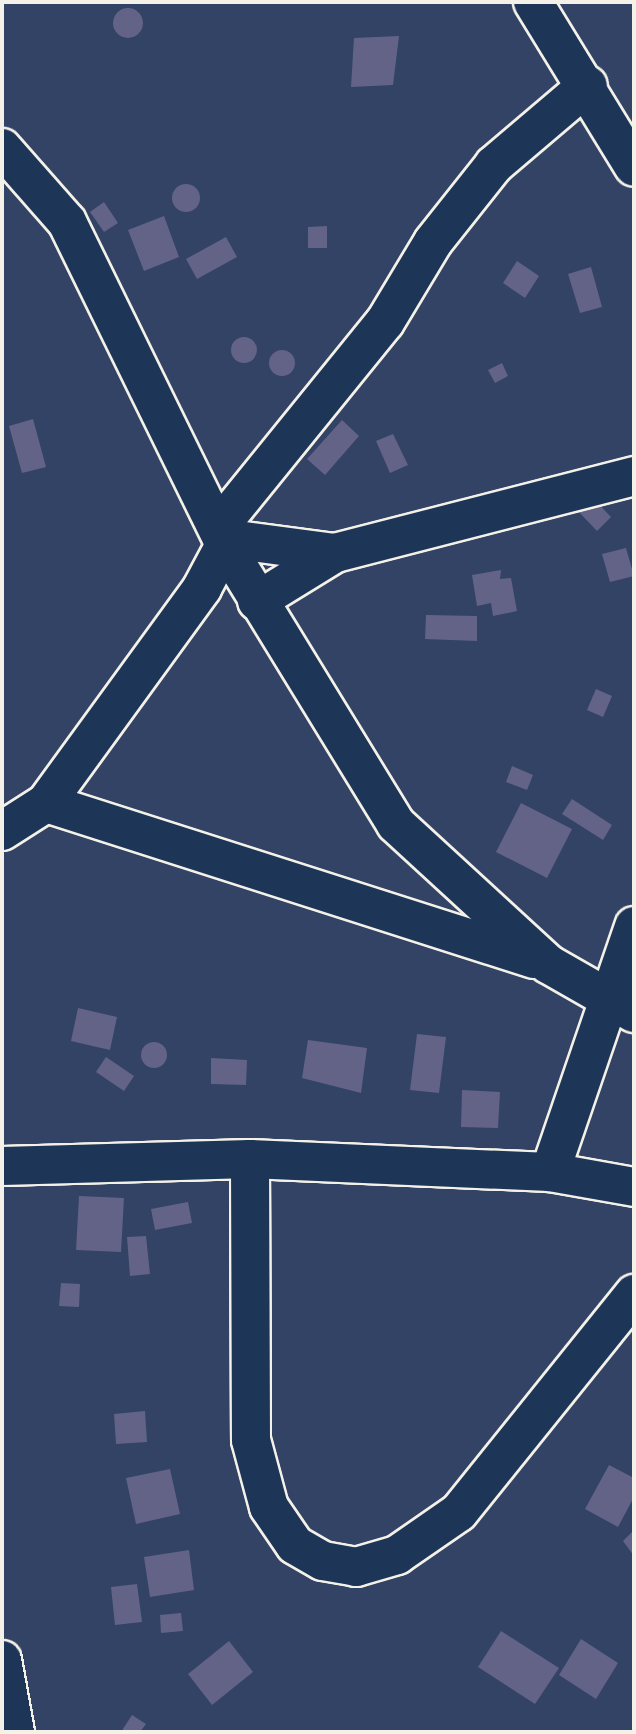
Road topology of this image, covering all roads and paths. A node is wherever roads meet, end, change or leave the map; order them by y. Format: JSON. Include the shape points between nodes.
{"nodes":[{"id":1,"x":533,"y":2,"type":"edge"},
{"id":2,"x":588,"y":85,"type":"junction"},
{"id":3,"x":2,"y":148,"type":"edge"},
{"id":4,"x":634,"y":167,"type":"edge"},
{"id":5,"x":634,"y":476,"type":"edge"},
{"id":6,"x":222,"y":537,"type":"junction"},
{"id":7,"x":335,"y":553,"type":"junction"},
{"id":8,"x":202,"y":589,"type":"junction"},
{"id":9,"x":255,"y":598,"type":"junction"},
{"id":10,"x":46,"y":803,"type":"junction"},
{"id":11,"x":2,"y":831,"type":"edge"},
{"id":12,"x":634,"y":926,"type":"edge"},
{"id":13,"x":548,"y":964,"type":"junction"},
{"id":14,"x":621,"y":1003,"type":"edge"},
{"id":15,"x":250,"y":1159,"type":"junction"},
{"id":16,"x":2,"y":1166,"type":"edge"},
{"id":17,"x":550,"y":1172,"type":"junction"},
{"id":18,"x":634,"y":1187,"type":"edge"},
{"id":19,"x":634,"y":1294,"type":"edge"},
{"id":20,"x":2,"y":1660,"type":"edge"},
{"id":21,"x":15,"y":1732,"type":"edge"}],
"edges":[{"from":1,"to":2,"type":"street"},
{"from":2,"to":4,"type":"street"},
{"from":2,"to":6,"type":"street","via":[[494,165],[433,242],[385,323]]},
{"from":3,"to":6,"type":"street","via":[[67,222]]},
{"from":5,"to":7,"type":"street"},
{"from":6,"to":7,"type":"street"},
{"from":6,"to":8,"type":"street"},
{"from":6,"to":9,"type":"street"},
{"from":7,"to":9,"type":"street"},
{"from":8,"to":9,"type":"street"},
{"from":8,"to":10,"type":"street"},
{"from":9,"to":13,"type":"street","via":[[396,824]]},
{"from":10,"to":11,"type":"street"},
{"from":10,"to":13,"type":"street"},
{"from":12,"to":14,"type":"street"},
{"from":13,"to":14,"type":"street"},
{"from":14,"to":17,"type":"street"},
{"from":15,"to":16,"type":"street"},
{"from":15,"to":17,"type":"street"},
{"from":15,"to":19,"type":"street","via":[[251,1440],[269,1507],[295,1545],[323,1561],[356,1567],[397,1555],[459,1512]]},
{"from":17,"to":18,"type":"street"},
{"from":20,"to":21,"type":"street"}]}
